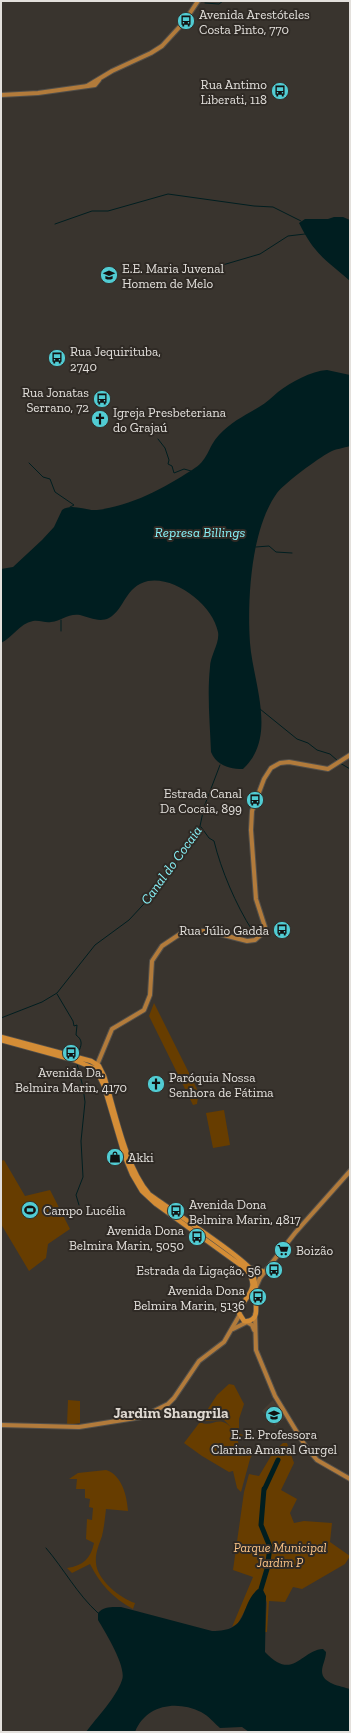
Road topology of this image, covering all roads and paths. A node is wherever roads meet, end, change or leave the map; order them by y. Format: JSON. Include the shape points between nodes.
{"nodes":[{"id":1,"x":198,"y":1,"type":"edge"},
{"id":2,"x":102,"y":76,"type":"junction"},
{"id":3,"x":87,"y":86,"type":"junction"},
{"id":4,"x":1,"y":96,"type":"edge"},
{"id":5,"x":350,"y":755,"type":"edge"},
{"id":6,"x":1,"y":1037,"type":"edge"},
{"id":7,"x":1,"y":1040,"type":"edge"},
{"id":8,"x":95,"y":1064,"type":"junction"},
{"id":9,"x":88,"y":1065,"type":"junction"},
{"id":10,"x":350,"y":1171,"type":"edge"},
{"id":11,"x":250,"y":1268,"type":"junction"},
{"id":12,"x":263,"y":1271,"type":"junction"},
{"id":13,"x":253,"y":1279,"type":"junction"},
{"id":14,"x":255,"y":1289,"type":"junction"},
{"id":15,"x":247,"y":1299,"type":"junction"},
{"id":16,"x":256,"y":1303,"type":"junction"},
{"id":17,"x":256,"y":1315,"type":"junction"},
{"id":18,"x":239,"y":1316,"type":"junction"},
{"id":19,"x":247,"y":1322,"type":"junction"},
{"id":20,"x":232,"y":1329,"type":"junction"},
{"id":21,"x":255,"y":1332,"type":"junction"},
{"id":22,"x":1,"y":1425,"type":"edge"},
{"id":23,"x":350,"y":1479,"type":"edge"}],
"edges":[{"from":1,"to":2,"type":"main road","via":[[184,22],[162,46]]},
{"from":2,"to":3,"type":"main road"},
{"from":2,"to":3,"type":"main road","via":[[95,85]]},
{"from":3,"to":4,"type":"main road"},
{"from":5,"to":8,"type":"main road","via":[[324,769],[289,762],[271,768],[252,811],[251,830],[256,899],[265,927],[263,933],[250,941],[203,931],[175,936],[159,949],[152,961],[150,994],[144,1010],[112,1029]]},
{"from":6,"to":8,"type":"main road"},
{"from":7,"to":9,"type":"main road"},
{"from":8,"to":9,"type":"main road"},
{"from":8,"to":11,"type":"main road","via":[[104,1076],[134,1170],[144,1188]]},
{"from":9,"to":13,"type":"main road","via":[[96,1069],[101,1078],[125,1157],[142,1190],[156,1204],[241,1265]]},
{"from":10,"to":12,"type":"main road"},
{"from":11,"to":12,"type":"main road"},
{"from":11,"to":13,"type":"main road"},
{"from":12,"to":13,"type":"main road"},
{"from":12,"to":14,"type":"main road"},
{"from":13,"to":14,"type":"main road"},
{"from":13,"to":15,"type":"main road","via":[[252,1290]]},
{"from":14,"to":16,"type":"main road"},
{"from":15,"to":16,"type":"main road","via":[[252,1299]]},
{"from":15,"to":18,"type":"main road","via":[[239,1310]]},
{"from":16,"to":17,"type":"main road"},
{"from":17,"to":19,"type":"main road"},
{"from":17,"to":21,"type":"main road"},
{"from":18,"to":19,"type":"main road"},
{"from":18,"to":20,"type":"main road"},
{"from":19,"to":20,"type":"main road"},
{"from":19,"to":21,"type":"main road","via":[[252,1325]]},
{"from":20,"to":22,"type":"main road","via":[[220,1346],[199,1361],[168,1404],[142,1417],[79,1428]]},
{"from":21,"to":23,"type":"main road","via":[[258,1355],[275,1396],[306,1447],[322,1464]]}]}
